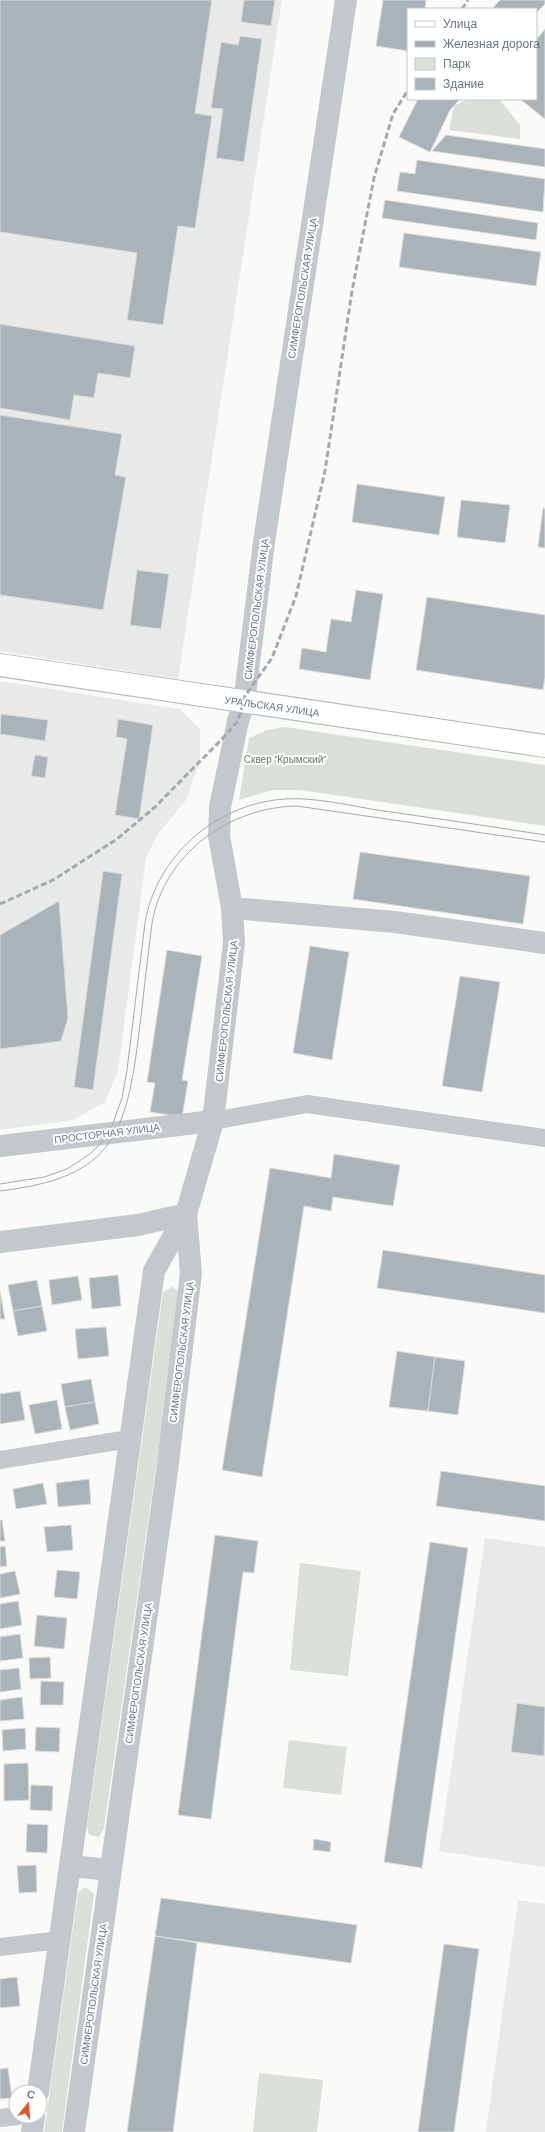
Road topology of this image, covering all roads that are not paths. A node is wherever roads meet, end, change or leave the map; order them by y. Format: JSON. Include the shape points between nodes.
{"nodes":[{"id":1,"x":346,"y":0,"type":"edge"},
{"id":2,"x":0,"y":658,"type":"edge"},
{"id":3,"x":0,"y":665,"type":"edge"},
{"id":4,"x":244,"y":699,"type":"junction"},
{"id":5,"x":545,"y":737,"type":"edge"},
{"id":6,"x":545,"y":746,"type":"edge"},
{"id":7,"x":232,"y":908,"type":"junction"},
{"id":8,"x":545,"y":943,"type":"edge"},
{"id":9,"x":214,"y":1121,"type":"junction"},
{"id":10,"x":545,"y":1138,"type":"edge"},
{"id":11,"x":0,"y":1146,"type":"edge"},
{"id":12,"x":186,"y":1214,"type":"junction"},
{"id":13,"x":0,"y":1242,"type":"edge"},
{"id":14,"x":129,"y":1439,"type":"junction"},
{"id":15,"x":0,"y":1460,"type":"edge"},
{"id":16,"x":70,"y":1866,"type":"junction"},
{"id":17,"x":110,"y":1870,"type":"junction"},
{"id":18,"x":59,"y":1940,"type":"junction"},
{"id":19,"x":0,"y":1944,"type":"edge"},
{"id":20,"x":39,"y":2084,"type":"edge"},
{"id":21,"x":74,"y":2132,"type":"edge"}],
"edges":[{"from":1,"to":4,"type":"street","name":"СИМФЕРОПОЛЬСКАЯ УЛИЦА","via":[[264,542]]},
{"from":2,"to":4,"type":"main road","name":"УРАЛЬСКАЯ УЛИЦА"},
{"from":3,"to":4,"type":"main road","name":"УРАЛЬСКАЯ УЛИЦА"},
{"from":4,"to":5,"type":"main road","name":"УРАЛЬСКАЯ УЛИЦА"},
{"from":4,"to":6,"type":"main road","name":"УРАЛЬСКАЯ УЛИЦА"},
{"from":4,"to":7,"type":"street","name":"СИМФЕРОПОЛЬСКАЯ УЛИЦА","via":[[220,807],[219,836]]},
{"from":7,"to":8,"type":"street","via":[[395,922]]},
{"from":7,"to":9,"type":"street","name":"СИМФЕРОПОЛЬСКАЯ УЛИЦА","via":[[234,943]]},
{"from":9,"to":10,"type":"street","via":[[307,1104]]},
{"from":9,"to":11,"type":"street","name":"ПРОСТОРНАЯ УЛИЦА"},
{"from":9,"to":12,"type":"street","name":"СИМФЕРОПОЛЬСКАЯ УЛИЦА"},
{"from":12,"to":13,"type":"street","via":[[138,1225]]},
{"from":12,"to":14,"type":"street","name":"СИМФЕРОПОЛЬСКАЯ УЛИЦА","via":[[154,1272]]},
{"from":12,"to":17,"type":"street","name":"СИМФЕРОПОЛЬСКАЯ УЛИЦА","via":[[190,1281],[166,1478]]},
{"from":14,"to":15,"type":"street"},
{"from":14,"to":16,"type":"street","name":"СИМФЕРОПОЛЬСКАЯ УЛИЦА"},
{"from":16,"to":17,"type":"street"},
{"from":16,"to":18,"type":"street","name":"СИМФЕРОПОЛЬСКАЯ УЛИЦА"},
{"from":17,"to":21,"type":"street","name":"СИМФЕРОПОЛЬСКАЯ УЛИЦА"},
{"from":18,"to":19,"type":"street"},
{"from":18,"to":20,"type":"street","name":"СИМФЕРОПОЛЬСКАЯ УЛИЦА"}]}
